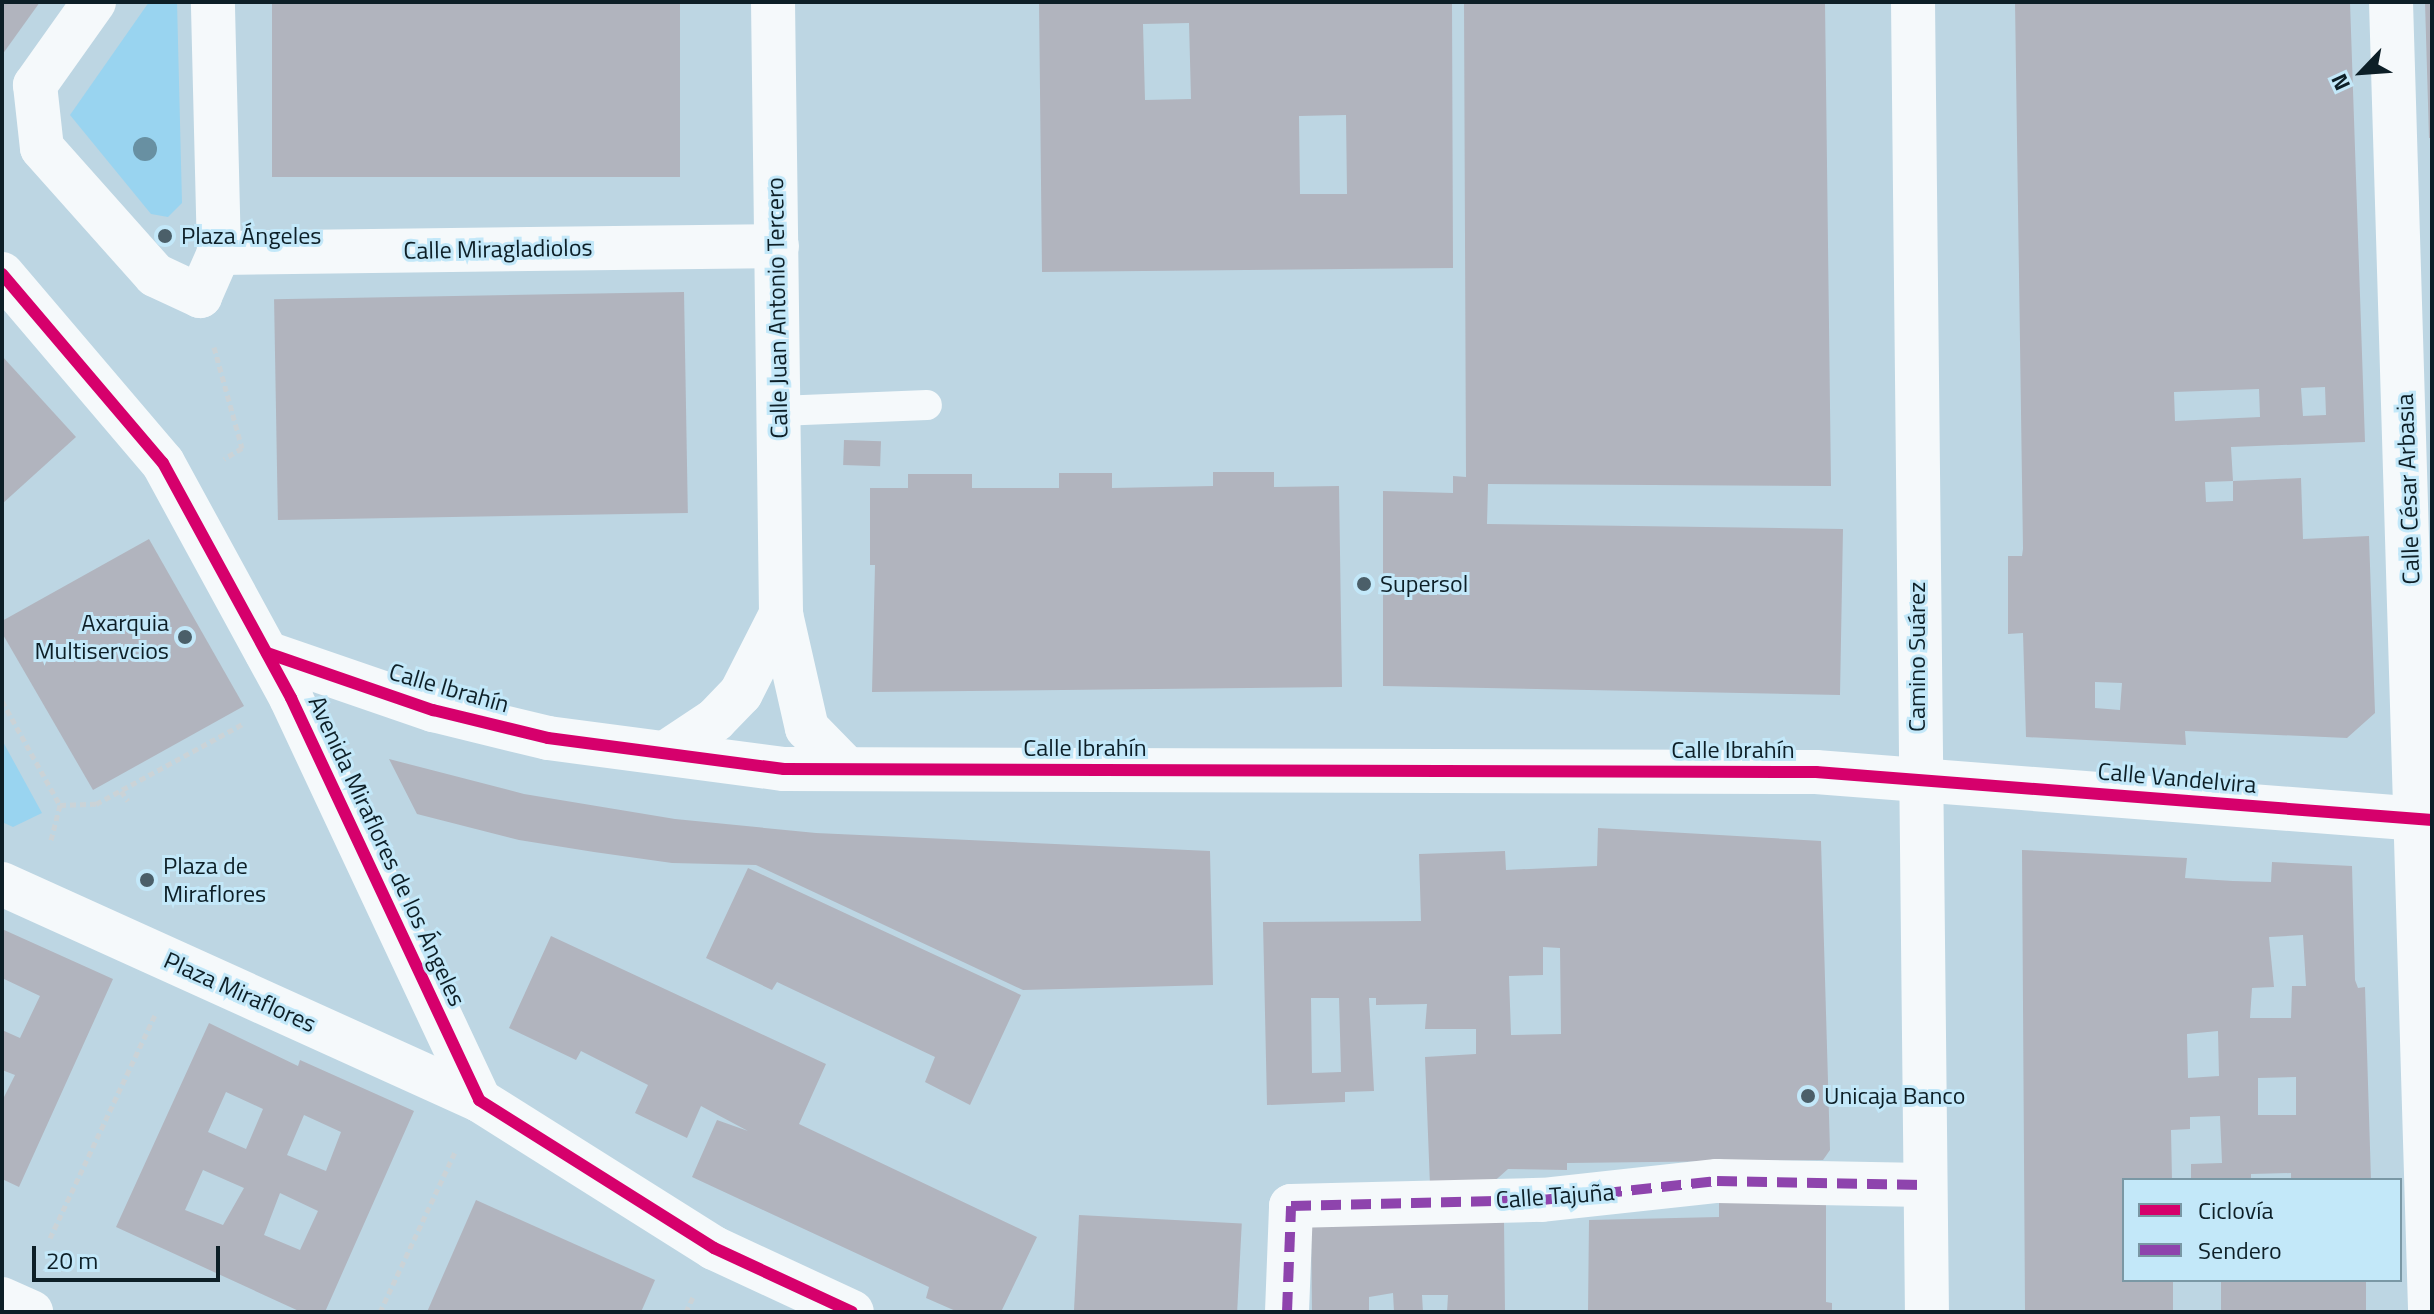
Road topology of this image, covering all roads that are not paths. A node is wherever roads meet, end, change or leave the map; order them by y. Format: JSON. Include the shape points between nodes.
{"nodes":[{"id":1,"x":94,"y":2,"type":"edge"},
{"id":2,"x":213,"y":2,"type":"edge"},
{"id":3,"x":773,"y":2,"type":"edge"},
{"id":4,"x":1913,"y":2,"type":"edge"},
{"id":5,"x":2391,"y":2,"type":"edge"},
{"id":6,"x":777,"y":246,"type":"junction"},
{"id":7,"x":219,"y":253,"type":"junction"},
{"id":8,"x":2,"y":274,"type":"edge"},
{"id":9,"x":927,"y":405,"type":"dead end"},
{"id":10,"x":779,"y":411,"type":"junction"},
{"id":11,"x":781,"y":614,"type":"junction"},
{"id":12,"x":267,"y":653,"type":"junction"},
{"id":13,"x":665,"y":753,"type":"junction"},
{"id":14,"x":847,"y":769,"type":"junction"},
{"id":15,"x":1918,"y":779,"type":"junction"},
{"id":16,"x":2425,"y":820,"type":"edge"},
{"id":17,"x":19,"y":892,"type":"edge"},
{"id":18,"x":479,"y":1100,"type":"junction"},
{"id":19,"x":1924,"y":1185,"type":"junction"},
{"id":20,"x":2,"y":1299,"type":"edge"},
{"id":21,"x":31,"y":1312,"type":"edge"},
{"id":22,"x":852,"y":1312,"type":"edge"},
{"id":23,"x":1287,"y":1312,"type":"edge"},
{"id":24,"x":1927,"y":1312,"type":"edge"},
{"id":25,"x":2430,"y":1312,"type":"edge"}],
"edges":[{"from":1,"to":7,"type":"street","via":[[35,85],[42,148],[155,275],[200,296]]},
{"from":2,"to":7,"type":"street"},
{"from":3,"to":6,"type":"street","name":"Calle Juan Antonio Tercero"},
{"from":4,"to":15,"type":"street","name":"Camino Suárez"},
{"from":5,"to":16,"type":"street","name":"Calle César Arbasia"},
{"from":6,"to":7,"type":"street","name":"Calle Miragladiolos"},
{"from":6,"to":10,"type":"street","name":"Calle Juan Antonio Tercero"},
{"from":8,"to":12,"type":"street","name":"Avenida Miraflores de los Ángeles","via":[[163,463]]},
{"from":9,"to":10,"type":"lane"},
{"from":10,"to":11,"type":"street","name":"Calle Juan Antonio Tercero"},
{"from":11,"to":13,"type":"street","name":"Calle Juan Antonio Tercero","via":[[741,693],[715,720]]},
{"from":11,"to":14,"type":"street","name":"Calle Juan Antonio Tercero","via":[[807,728]]},
{"from":12,"to":13,"type":"street","name":"Calle Ibrahín","via":[[447,713],[548,738]]},
{"from":12,"to":18,"type":"street","name":"Avenida Miraflores de los Ángeles"},
{"from":13,"to":14,"type":"street","name":"Calle Ibrahín","via":[[784,769]]},
{"from":14,"to":15,"type":"street","name":"Calle Ibrahín","via":[[1816,772]]},
{"from":15,"to":16,"type":"street","name":"Calle Vandelvira"},
{"from":15,"to":19,"type":"street","name":"Camino Suárez"},
{"from":16,"to":25,"type":"street","name":"Calle César Arbasia"},
{"from":17,"to":18,"type":"street","name":"Plaza Miraflores"},
{"from":18,"to":22,"type":"street","via":[[714,1248]]},
{"from":19,"to":23,"type":"street","name":"Calle Tajuña","via":[[1717,1181],[1542,1200],[1291,1206]]},
{"from":19,"to":24,"type":"street","name":"Camino Suárez"},
{"from":20,"to":21,"type":"street"}]}
